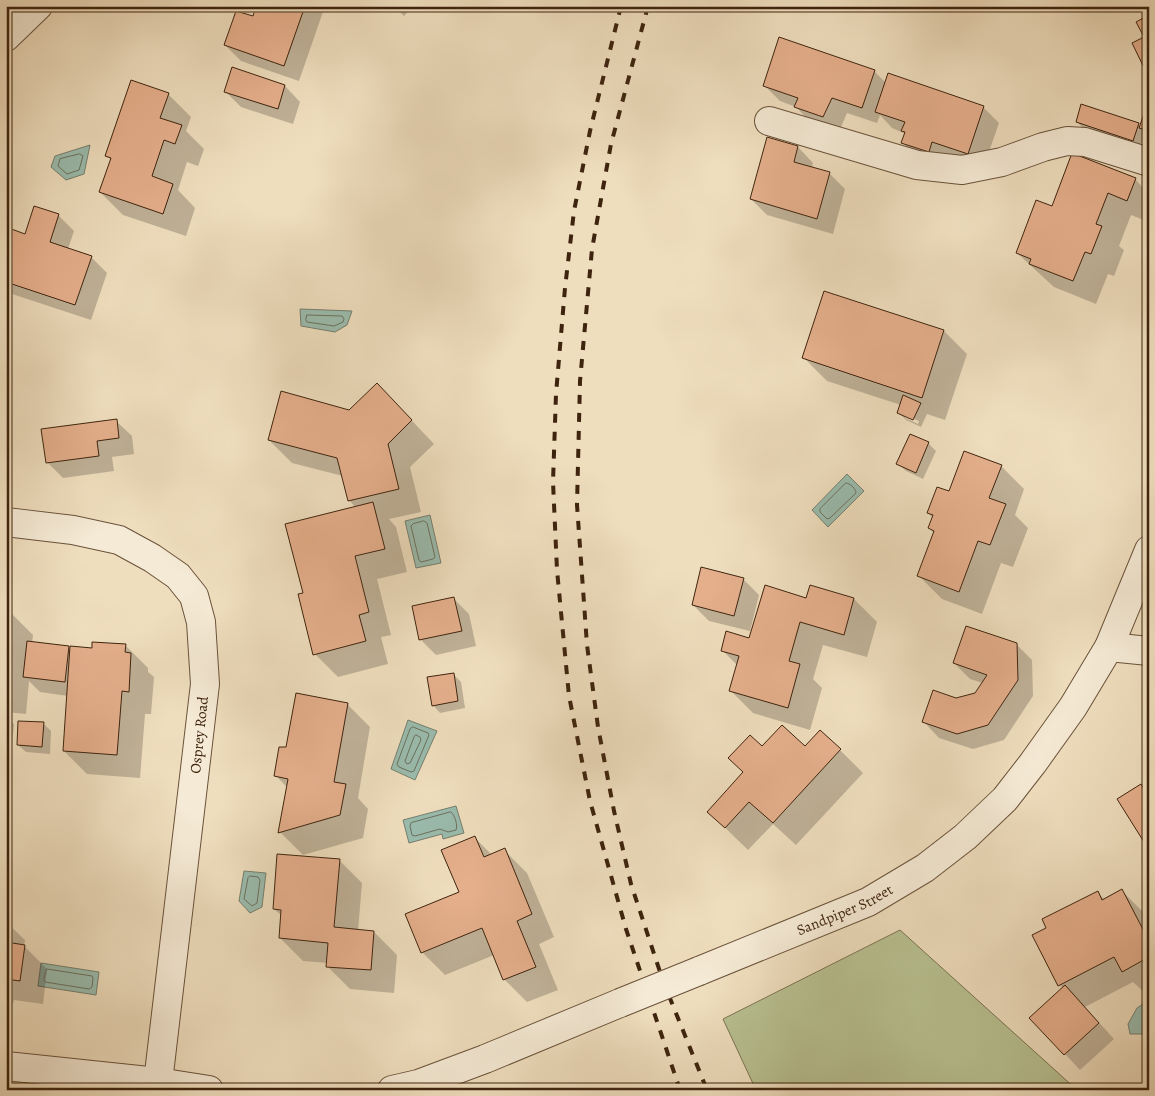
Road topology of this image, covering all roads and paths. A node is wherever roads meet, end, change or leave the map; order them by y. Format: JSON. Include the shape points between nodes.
{"nodes":[{"id":1,"x":38,"y":6,"type":"edge"},
{"id":2,"x":6,"y":37,"type":"edge"},
{"id":3,"x":768,"y":121,"type":"dead end"},
{"id":4,"x":1149,"y":162,"type":"edge"},
{"id":5,"x":6,"y":522,"type":"edge"},
{"id":6,"x":1149,"y":550,"type":"edge"},
{"id":7,"x":1109,"y":647,"type":"junction"},
{"id":8,"x":1149,"y":652,"type":"edge"},
{"id":9,"x":6,"y":1066,"type":"edge"},
{"id":10,"x":158,"y":1082,"type":"junction"},
{"id":11,"x":209,"y":1090,"type":"edge"},
{"id":12,"x":392,"y":1090,"type":"edge"}],
"edges":[{"from":1,"to":2,"type":"street"},
{"from":3,"to":4,"type":"street","via":[[917,165],[962,170],[1002,162],[1067,141],[1085,142]]},
{"from":5,"to":10,"type":"street","name":"Osprey Road","via":[[73,530],[119,540],[178,576],[194,596],[201,622],[204,684]]},
{"from":6,"to":7,"type":"street","name":"Sandpiper Street"},
{"from":7,"to":8,"type":"street"},
{"from":7,"to":12,"type":"street","name":"Sandpiper Street","bridge":true,"via":[[1072,707],[1005,799],[965,837],[924,868],[868,902],[485,1059],[418,1084]]},
{"from":9,"to":10,"type":"street"},
{"from":10,"to":11,"type":"street"}]}
